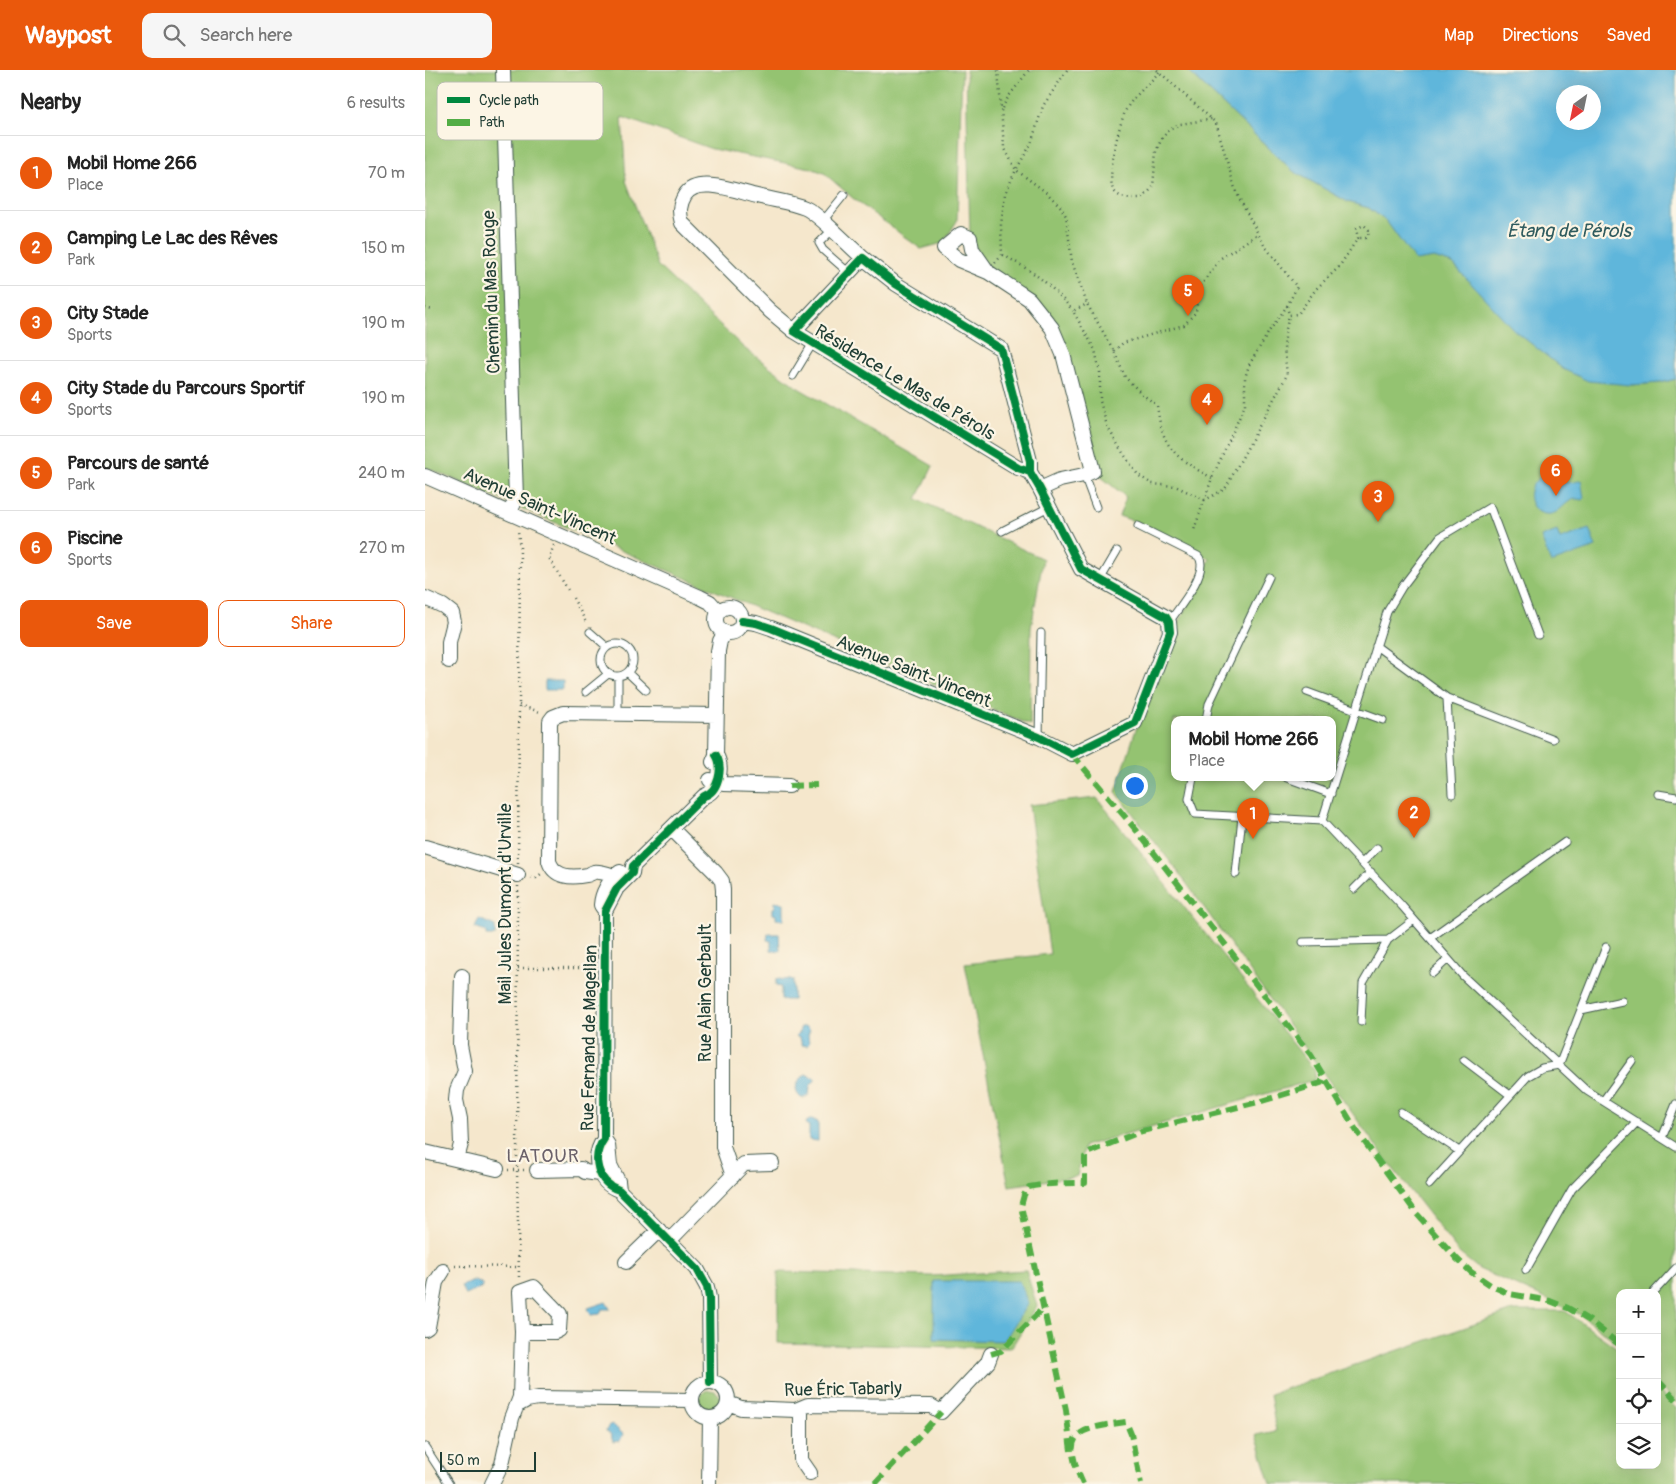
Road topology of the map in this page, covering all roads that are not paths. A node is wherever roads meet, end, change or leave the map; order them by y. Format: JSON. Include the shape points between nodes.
{"nodes":[{"id":1,"x":505,"y":140,"type":"edge"},
{"id":2,"x":844,"y":195,"type":"dead end"},
{"id":3,"x":827,"y":226,"type":"junction"},
{"id":4,"x":863,"y":258,"type":"junction"},
{"id":5,"x":848,"y":272,"type":"junction"},
{"id":6,"x":988,"y":272,"type":"road end"},
{"id":7,"x":794,"y":331,"type":"junction"},
{"id":8,"x":813,"y":344,"type":"junction"},
{"id":9,"x":793,"y":376,"type":"dead end"},
{"id":10,"x":1030,"y":472,"type":"junction"},
{"id":11,"x":1083,"y":475,"type":"junction"},
{"id":12,"x":425,"y":476,"type":"edge"},
{"id":13,"x":1040,"y":489,"type":"junction"},
{"id":14,"x":1049,"y":507,"type":"junction"},
{"id":15,"x":1096,"y":507,"type":"dead end"},
{"id":16,"x":514,"y":514,"type":"junction"},
{"id":17,"x":1138,"y":526,"type":"dead end"},
{"id":18,"x":1002,"y":531,"type":"dead end"},
{"id":19,"x":1117,"y":551,"type":"dead end"},
{"id":20,"x":1269,"y":577,"type":"dead end"},
{"id":21,"x":1100,"y":580,"type":"junction"},
{"id":22,"x":425,"y":598,"type":"edge"},
{"id":23,"x":719,"y":612,"type":"junction"},
{"id":24,"x":742,"y":621,"type":"junction"},
{"id":25,"x":1169,"y":622,"type":"junction"},
{"id":26,"x":590,"y":632,"type":"road end"},
{"id":27,"x":725,"y":632,"type":"junction"},
{"id":28,"x":1041,"y":633,"type":"dead end"},
{"id":29,"x":1538,"y":635,"type":"dead end"},
{"id":30,"x":1376,"y":646,"type":"junction"},
{"id":31,"x":607,"y":647,"type":"junction"},
{"id":32,"x":449,"y":662,"type":"dead end"},
{"id":33,"x":628,"y":673,"type":"junction"},
{"id":34,"x":608,"y":674,"type":"junction"},
{"id":35,"x":619,"y":677,"type":"junction"},
{"id":36,"x":647,"y":690,"type":"dead end"},
{"id":37,"x":586,"y":692,"type":"dead end"},
{"id":38,"x":1307,"y":692,"type":"dead end"},
{"id":39,"x":1447,"y":698,"type":"junction"},
{"id":40,"x":1355,"y":711,"type":"junction"},
{"id":41,"x":618,"y":714,"type":"junction"},
{"id":42,"x":717,"y":715,"type":"junction"},
{"id":43,"x":1207,"y":716,"type":"edge"},
{"id":44,"x":1383,"y":720,"type":"dead end"},
{"id":45,"x":1039,"y":737,"type":"junction"},
{"id":46,"x":1553,"y":739,"type":"dead end"},
{"id":47,"x":1336,"y":777,"type":"edge"},
{"id":48,"x":713,"y":781,"type":"junction"},
{"id":49,"x":1192,"y":781,"type":"edge"},
{"id":50,"x":1295,"y":781,"type":"edge"},
{"id":51,"x":1335,"y":781,"type":"edge"},
{"id":52,"x":789,"y":786,"type":"dead end"},
{"id":53,"x":1331,"y":794,"type":"junction"},
{"id":54,"x":1452,"y":794,"type":"dead end"},
{"id":55,"x":1657,"y":794,"type":"dead end"},
{"id":56,"x":1676,"y":797,"type":"edge"},
{"id":57,"x":1242,"y":817,"type":"junction"},
{"id":58,"x":1322,"y":821,"type":"junction"},
{"id":59,"x":672,"y":828,"type":"junction"},
{"id":60,"x":1565,"y":842,"type":"dead end"},
{"id":61,"x":425,"y":847,"type":"edge"},
{"id":62,"x":1377,"y":848,"type":"dead end"},
{"id":63,"x":1362,"y":863,"type":"junction"},
{"id":64,"x":1371,"y":872,"type":"junction"},
{"id":65,"x":1236,"y":874,"type":"dead end"},
{"id":66,"x":518,"y":875,"type":"road end"},
{"id":67,"x":612,"y":885,"type":"junction"},
{"id":68,"x":1354,"y":889,"type":"dead end"},
{"id":69,"x":1414,"y":920,"type":"junction"},
{"id":70,"x":1430,"y":938,"type":"junction"},
{"id":71,"x":1388,"y":940,"type":"junction"},
{"id":72,"x":1303,"y":942,"type":"dead end"},
{"id":73,"x":1606,"y":947,"type":"dead end"},
{"id":74,"x":1448,"y":959,"type":"junction"},
{"id":75,"x":1433,"y":973,"type":"dead end"},
{"id":76,"x":463,"y":976,"type":"dead end"},
{"id":77,"x":1622,"y":1000,"type":"dead end"},
{"id":78,"x":1581,"y":1010,"type":"junction"},
{"id":79,"x":1361,"y":1022,"type":"dead end"},
{"id":80,"x":1464,"y":1060,"type":"dead end"},
{"id":81,"x":1632,"y":1061,"type":"dead end"},
{"id":82,"x":1559,"y":1065,"type":"junction"},
{"id":83,"x":1510,"y":1095,"type":"junction"},
{"id":84,"x":1603,"y":1101,"type":"junction"},
{"id":85,"x":1676,"y":1104,"type":"edge"},
{"id":86,"x":1401,"y":1112,"type":"dead end"},
{"id":87,"x":1637,"y":1122,"type":"junction"},
{"id":88,"x":1663,"y":1138,"type":"junction"},
{"id":89,"x":604,"y":1139,"type":"junction"},
{"id":90,"x":1676,"y":1147,"type":"edge"},
{"id":91,"x":1459,"y":1151,"type":"junction"},
{"id":92,"x":425,"y":1152,"type":"edge"},
{"id":93,"x":457,"y":1159,"type":"junction"},
{"id":94,"x":597,"y":1160,"type":"junction"},
{"id":95,"x":772,"y":1163,"type":"dead end"},
{"id":96,"x":610,"y":1165,"type":"junction"},
{"id":97,"x":497,"y":1168,"type":"dead end"},
{"id":98,"x":581,"y":1169,"type":"junction"},
{"id":99,"x":537,"y":1170,"type":"dead end"},
{"id":100,"x":599,"y":1174,"type":"junction"},
{"id":101,"x":733,"y":1176,"type":"junction"},
{"id":102,"x":1429,"y":1185,"type":"dead end"},
{"id":103,"x":619,"y":1190,"type":"junction"},
{"id":104,"x":659,"y":1230,"type":"junction"},
{"id":105,"x":669,"y":1241,"type":"junction"},
{"id":106,"x":626,"y":1262,"type":"dead end"},
{"id":107,"x":1676,"y":1268,"type":"edge"},
{"id":108,"x":1525,"y":1270,"type":"dead end"},
{"id":109,"x":443,"y":1271,"type":"road end"},
{"id":110,"x":1657,"y":1289,"type":"edge"},
{"id":111,"x":425,"y":1329,"type":"edge"},
{"id":112,"x":522,"y":1332,"type":"junction"},
{"id":113,"x":991,"y":1354,"type":"dead end"},
{"id":114,"x":710,"y":1382,"type":"junction"},
{"id":115,"x":692,"y":1400,"type":"junction"},
{"id":116,"x":727,"y":1404,"type":"junction"},
{"id":117,"x":518,"y":1405,"type":"junction"},
{"id":118,"x":801,"y":1408,"type":"junction"},
{"id":119,"x":710,"y":1418,"type":"junction"},
{"id":120,"x":425,"y":1447,"type":"edge"},
{"id":121,"x":810,"y":1473,"type":"dead end"},
{"id":122,"x":449,"y":1484,"type":"edge"},
{"id":123,"x":492,"y":1484,"type":"edge"},
{"id":124,"x":709,"y":1484,"type":"edge"}],
"edges":[{"from":1,"to":16,"type":"street","name":"Chemin du Mas Rouge","via":[[516,490]]},
{"from":2,"to":3,"type":"lane"},
{"from":3,"to":4,"type":"street","name":"Résidence Le Mas de Pérols"},
{"from":3,"to":5,"type":"lane","via":[[819,243]]},
{"from":3,"to":7,"type":"street","name":"Résidence Le Mas de Pérols","via":[[806,208],[728,188],[695,186],[687,191],[680,204],[682,223]]},
{"from":4,"to":5,"type":"street","name":"Résidence Le Mas de Pérols"},
{"from":4,"to":10,"type":"street","name":"Résidence Le Mas de Pérols","via":[[896,284],[1001,349],[1030,460]]},
{"from":5,"to":7,"type":"street","name":"Résidence Le Mas de Pérols"},
{"from":6,"to":11,"type":"street","via":[[1029,299],[1052,328],[1063,354],[1093,471]]},
{"from":7,"to":8,"type":"street","name":"Résidence Le Mas de Pérols"},
{"from":8,"to":9,"type":"lane"},
{"from":8,"to":10,"type":"street","name":"Résidence Le Mas de Pérols","via":[[1018,468]]},
{"from":10,"to":13,"type":"street","name":"Résidence Le Mas de Pérols"},
{"from":11,"to":13,"type":"street"},
{"from":11,"to":15,"type":"lane"},
{"from":12,"to":16,"type":"street","name":"Avenue Saint-Vincent"},
{"from":13,"to":14,"type":"street","name":"Résidence Le Mas de Pérols"},
{"from":14,"to":18,"type":"lane"},
{"from":14,"to":21,"type":"street","name":"Résidence Le Mas de Pérols","via":[[1081,569]]},
{"from":16,"to":23,"type":"street","name":"Avenue Saint-Vincent","via":[[700,596]]},
{"from":17,"to":25,"type":"lane","via":[[1198,556],[1203,565],[1194,587]]},
{"from":19,"to":21,"type":"lane"},
{"from":20,"to":43,"type":"lane","via":[[1209,704]]},
{"from":21,"to":25,"type":"street","name":"Résidence Le Mas de Pérols","via":[[1166,617]]},
{"from":22,"to":32,"type":"street","via":[[452,613],[454,622]]},
{"from":23,"to":24,"type":"street","via":[[726,607],[734,608]]},
{"from":23,"to":27,"type":"street","via":[[717,623]]},
{"from":24,"to":27,"type":"street","via":[[736,631]]},
{"from":24,"to":45,"type":"street","name":"Avenue Saint-Vincent","via":[[771,628]]},
{"from":25,"to":45,"type":"street","name":"Avenue Saint-Vincent","via":[[1170,632],[1135,723],[1072,754]]},
{"from":26,"to":31,"type":"lane"},
{"from":27,"to":42,"type":"street","via":[[718,651]]},
{"from":28,"to":45,"type":"lane"},
{"from":29,"to":30,"type":"lane","via":[[1490,507],[1440,536],[1402,586],[1387,612]]},
{"from":30,"to":39,"type":"lane"},
{"from":30,"to":40,"type":"lane"},
{"from":31,"to":33,"type":"lane","via":[[617,644],[628,648],[633,658]]},
{"from":31,"to":34,"type":"lane","via":[[601,661]]},
{"from":33,"to":35,"type":"lane"},
{"from":33,"to":36,"type":"lane"},
{"from":34,"to":35,"type":"lane"},
{"from":34,"to":37,"type":"lane"},
{"from":35,"to":41,"type":"lane"},
{"from":38,"to":40,"type":"lane"},
{"from":39,"to":46,"type":"lane"},
{"from":39,"to":54,"type":"lane"},
{"from":40,"to":44,"type":"lane"},
{"from":40,"to":47,"type":"lane"},
{"from":41,"to":42,"type":"street"},
{"from":41,"to":67,"type":"street","via":[[563,713],[553,717],[549,726],[550,866],[563,876],[588,875],[597,886]]},
{"from":42,"to":48,"type":"street","via":[[716,755],[720,761],[719,773]]},
{"from":48,"to":52,"type":"street","via":[[733,785]]},
{"from":48,"to":59,"type":"street","via":[[709,794]]},
{"from":49,"to":57,"type":"lane","via":[[1189,799],[1195,814]]},
{"from":50,"to":53,"type":"lane"},
{"from":51,"to":53,"type":"lane"},
{"from":53,"to":58,"type":"lane"},
{"from":55,"to":56,"type":"lane"},
{"from":57,"to":58,"type":"lane"},
{"from":57,"to":65,"type":"lane"},
{"from":58,"to":63,"type":"lane"},
{"from":59,"to":67,"type":"street","via":[[633,866],[632,873]]},
{"from":59,"to":101,"type":"street","name":"Rue Alain Gerbault","via":[[722,880],[723,1147]]},
{"from":60,"to":70,"type":"lane"},
{"from":61,"to":66,"type":"street"},
{"from":62,"to":63,"type":"lane"},
{"from":63,"to":64,"type":"lane"},
{"from":64,"to":68,"type":"lane"},
{"from":64,"to":69,"type":"lane"},
{"from":67,"to":89,"type":"street","name":"Rue Fernand de Magellan","via":[[601,905],[605,910]]},
{"from":69,"to":70,"type":"lane"},
{"from":69,"to":71,"type":"lane"},
{"from":70,"to":74,"type":"lane"},
{"from":71,"to":72,"type":"lane"},
{"from":71,"to":79,"type":"lane","via":[[1363,983]]},
{"from":73,"to":78,"type":"lane"},
{"from":74,"to":75,"type":"lane"},
{"from":74,"to":82,"type":"lane"},
{"from":76,"to":93,"type":"street","via":[[461,1045],[465,1071],[456,1100],[461,1127]]},
{"from":77,"to":78,"type":"lane"},
{"from":78,"to":82,"type":"lane"},
{"from":80,"to":83,"type":"lane"},
{"from":81,"to":84,"type":"lane"},
{"from":82,"to":83,"type":"lane","via":[[1542,1068],[1528,1076]]},
{"from":82,"to":84,"type":"lane"},
{"from":83,"to":91,"type":"lane"},
{"from":84,"to":87,"type":"lane"},
{"from":85,"to":88,"type":"lane"},
{"from":86,"to":91,"type":"lane"},
{"from":87,"to":88,"type":"lane"},
{"from":87,"to":108,"type":"lane","via":[[1572,1188]]},
{"from":88,"to":90,"type":"lane"},
{"from":89,"to":94,"type":"street","name":"Rue Fernand de Magellan","via":[[599,1146]]},
{"from":89,"to":96,"type":"street","name":"Rue Fernand de Magellan","via":[[608,1145]]},
{"from":91,"to":102,"type":"lane"},
{"from":92,"to":93,"type":"street"},
{"from":93,"to":97,"type":"street"},
{"from":94,"to":96,"type":"street"},
{"from":94,"to":98,"type":"street"},
{"from":94,"to":100,"type":"street","name":"Rue Fernand de Magellan"},
{"from":95,"to":101,"type":"street","via":[[744,1164]]},
{"from":96,"to":100,"type":"street"},
{"from":96,"to":103,"type":"street","name":"Rue Fernand de Magellan"},
{"from":98,"to":99,"type":"street"},
{"from":98,"to":100,"type":"street"},
{"from":100,"to":103,"type":"street","name":"Rue Fernand de Magellan","via":[[611,1187]]},
{"from":101,"to":105,"type":"street"},
{"from":103,"to":104,"type":"street","name":"Rue Fernand de Magellan"},
{"from":104,"to":105,"type":"street","name":"Rue Fernand de Magellan"},
{"from":104,"to":106,"type":"street"},
{"from":105,"to":114,"type":"street","name":"Rue Fernand de Magellan","via":[[697,1269],[707,1287]]},
{"from":107,"to":110,"type":"lane"},
{"from":109,"to":111,"type":"street","via":[[436,1282]]},
{"from":112,"to":112,"type":"street","via":[[520,1292],[534,1287],[560,1314],[559,1330]]},
{"from":112,"to":117,"type":"street"},
{"from":113,"to":118,"type":"street","name":"Rue Éric Tabarly","via":[[988,1362],[941,1412],[931,1406],[807,1405]]},
{"from":114,"to":115,"type":"street","via":[[699,1386]]},
{"from":114,"to":116,"type":"street","via":[[725,1391]]},
{"from":115,"to":117,"type":"street","via":[[538,1398]]},
{"from":115,"to":119,"type":"street","via":[[695,1411]]},
{"from":116,"to":118,"type":"street","name":"Rue Éric Tabarly","via":[[741,1408]]},
{"from":116,"to":119,"type":"street","via":[[721,1414]]},
{"from":117,"to":123,"type":"street","via":[[511,1418],[502,1464]]},
{"from":118,"to":121,"type":"street","via":[[801,1460]]},
{"from":119,"to":124,"type":"street"},
{"from":120,"to":122,"type":"lane"}]}
